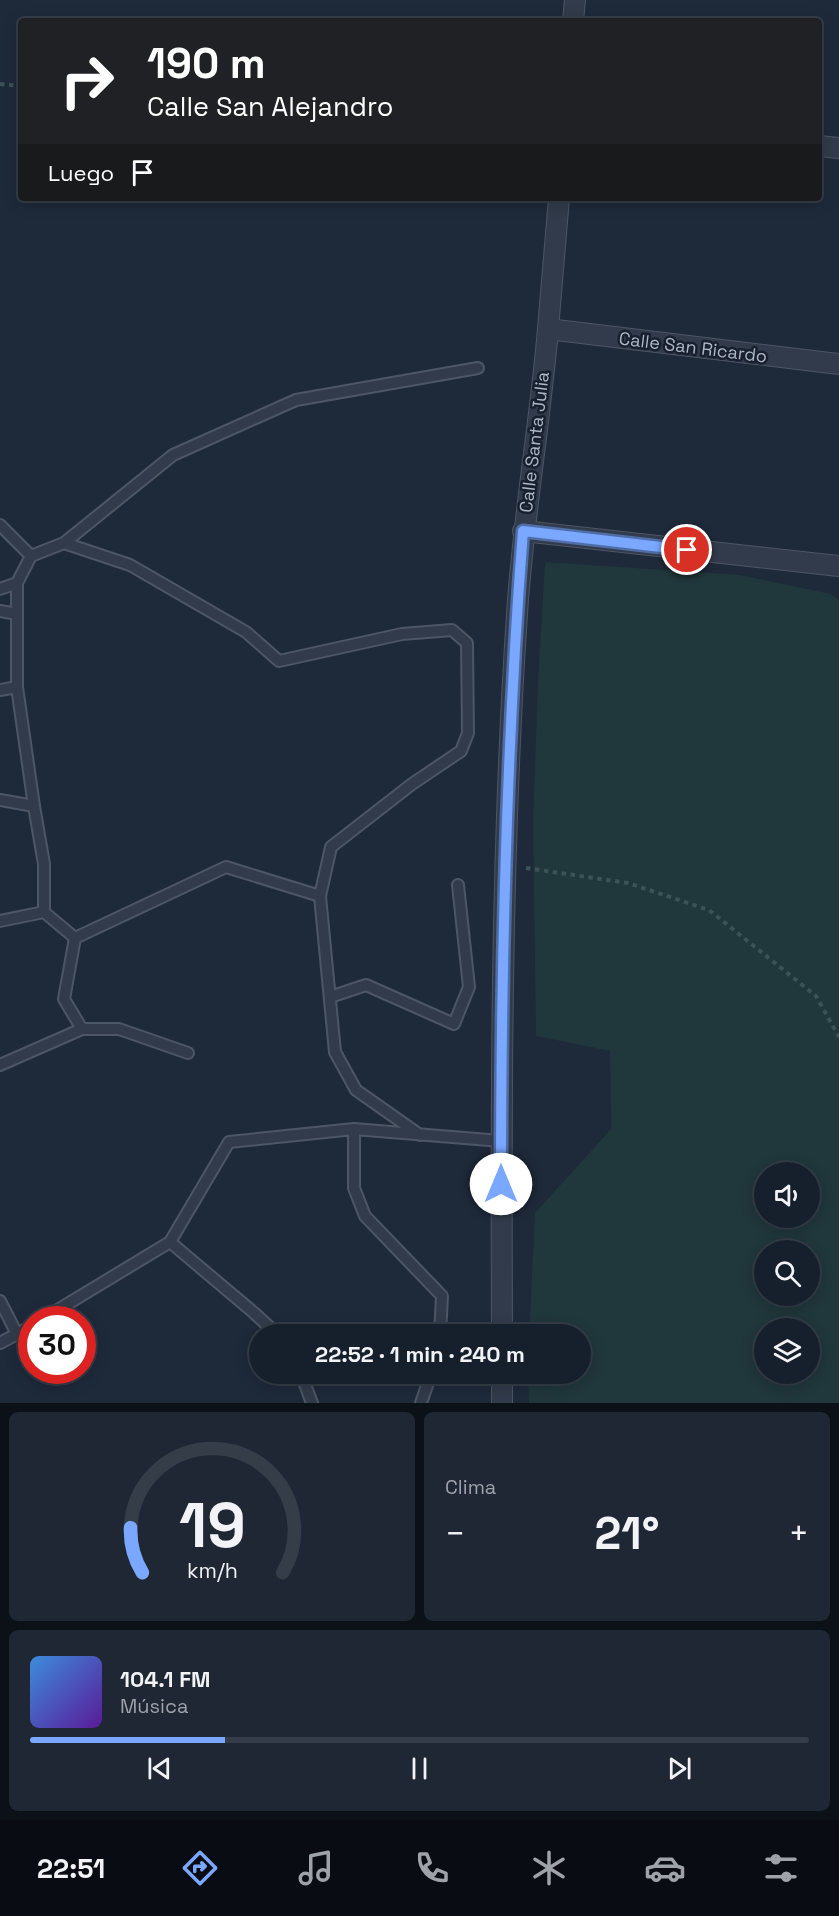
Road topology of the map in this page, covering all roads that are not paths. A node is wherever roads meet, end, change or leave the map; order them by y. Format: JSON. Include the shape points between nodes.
{"nodes":[{"id":1,"x":575,"y":0,"type":"edge"},
{"id":2,"x":573,"y":18,"type":"edge"},
{"id":3,"x":822,"y":146,"type":"edge"},
{"id":4,"x":839,"y":148,"type":"edge"},
{"id":5,"x":559,"y":201,"type":"edge"},
{"id":6,"x":548,"y":329,"type":"junction"},
{"id":7,"x":839,"y":364,"type":"edge"},
{"id":8,"x":478,"y":368,"type":"dead end"},
{"id":9,"x":0,"y":525,"type":"edge"},
{"id":10,"x":523,"y":531,"type":"junction"},
{"id":11,"x":64,"y":543,"type":"junction"},
{"id":12,"x":31,"y":556,"type":"junction"},
{"id":13,"x":839,"y":566,"type":"edge"},
{"id":14,"x":17,"y":583,"type":"junction"},
{"id":15,"x":0,"y":589,"type":"edge"},
{"id":16,"x":0,"y":610,"type":"edge"},
{"id":17,"x":17,"y":614,"type":"junction"},
{"id":18,"x":17,"y":687,"type":"junction"},
{"id":19,"x":0,"y":690,"type":"edge"},
{"id":20,"x":0,"y":800,"type":"edge"},
{"id":21,"x":34,"y":806,"type":"junction"},
{"id":22,"x":458,"y":885,"type":"dead end"},
{"id":23,"x":320,"y":896,"type":"junction"},
{"id":24,"x":44,"y":912,"type":"junction"},
{"id":25,"x":0,"y":921,"type":"edge"},
{"id":26,"x":75,"y":938,"type":"junction"},
{"id":27,"x":330,"y":997,"type":"junction"},
{"id":28,"x":82,"y":1029,"type":"junction"},
{"id":29,"x":188,"y":1053,"type":"dead end"},
{"id":30,"x":0,"y":1065,"type":"edge"},
{"id":31,"x":354,"y":1129,"type":"junction"},
{"id":32,"x":420,"y":1135,"type":"junction"},
{"id":33,"x":501,"y":1141,"type":"junction"},
{"id":34,"x":170,"y":1242,"type":"junction"},
{"id":35,"x":0,"y":1301,"type":"edge"},
{"id":36,"x":64,"y":1306,"type":"edge"},
{"id":37,"x":267,"y":1324,"type":"edge"},
{"id":38,"x":441,"y":1324,"type":"edge"},
{"id":39,"x":502,"y":1324,"type":"edge"},
{"id":40,"x":17,"y":1334,"type":"joint"},
{"id":41,"x":0,"y":1344,"type":"edge"},
{"id":42,"x":305,"y":1384,"type":"edge"},
{"id":43,"x":428,"y":1384,"type":"edge"},
{"id":44,"x":502,"y":1384,"type":"edge"},
{"id":45,"x":312,"y":1403,"type":"edge"},
{"id":46,"x":421,"y":1403,"type":"edge"},
{"id":47,"x":502,"y":1403,"type":"edge"}],
"edges":[{"from":1,"to":2,"type":"street"},
{"from":3,"to":4,"type":"street"},
{"from":5,"to":6,"type":"street","name":"Calle Santa Julia"},
{"from":6,"to":7,"type":"street","name":"Calle San Ricardo"},
{"from":6,"to":10,"type":"street","name":"Calle Santa Julia"},
{"from":8,"to":11,"type":"lane","via":[[296,400],[173,455]]},
{"from":9,"to":12,"type":"lane"},
{"from":10,"to":13,"type":"street"},
{"from":10,"to":33,"type":"street","name":"Calle Santa Julia","via":[[504,865]]},
{"from":11,"to":12,"type":"lane"},
{"from":11,"to":23,"type":"lane","via":[[130,565],[246,632],[279,661],[402,633],[452,630],[467,643],[468,733],[461,751],[331,847]]},
{"from":12,"to":14,"type":"lane"},
{"from":14,"to":15,"type":"lane"},
{"from":14,"to":17,"type":"lane"},
{"from":16,"to":17,"type":"lane"},
{"from":17,"to":18,"type":"lane"},
{"from":18,"to":19,"type":"lane"},
{"from":18,"to":21,"type":"lane"},
{"from":20,"to":21,"type":"lane"},
{"from":21,"to":24,"type":"lane","via":[[44,864]]},
{"from":22,"to":27,"type":"lane","via":[[469,987],[454,1024],[366,985]]},
{"from":23,"to":26,"type":"lane","via":[[226,867]]},
{"from":23,"to":27,"type":"lane"},
{"from":24,"to":25,"type":"lane"},
{"from":24,"to":26,"type":"lane"},
{"from":26,"to":28,"type":"lane","via":[[64,999]]},
{"from":27,"to":32,"type":"lane","via":[[335,1052],[356,1090]]},
{"from":28,"to":29,"type":"lane","via":[[119,1029]]},
{"from":28,"to":30,"type":"lane"},
{"from":31,"to":32,"type":"lane"},
{"from":31,"to":34,"type":"lane","via":[[229,1142]]},
{"from":31,"to":38,"type":"lane","via":[[354,1188],[365,1216],[442,1296]]},
{"from":32,"to":33,"type":"lane"},
{"from":33,"to":39,"type":"street","name":"Calle Santa Julia"},
{"from":34,"to":36,"type":"lane"},
{"from":34,"to":37,"type":"lane"},
{"from":35,"to":40,"type":"lane"},
{"from":40,"to":41,"type":"lane"},
{"from":42,"to":45,"type":"lane"},
{"from":43,"to":46,"type":"lane"},
{"from":44,"to":47,"type":"street"}]}
